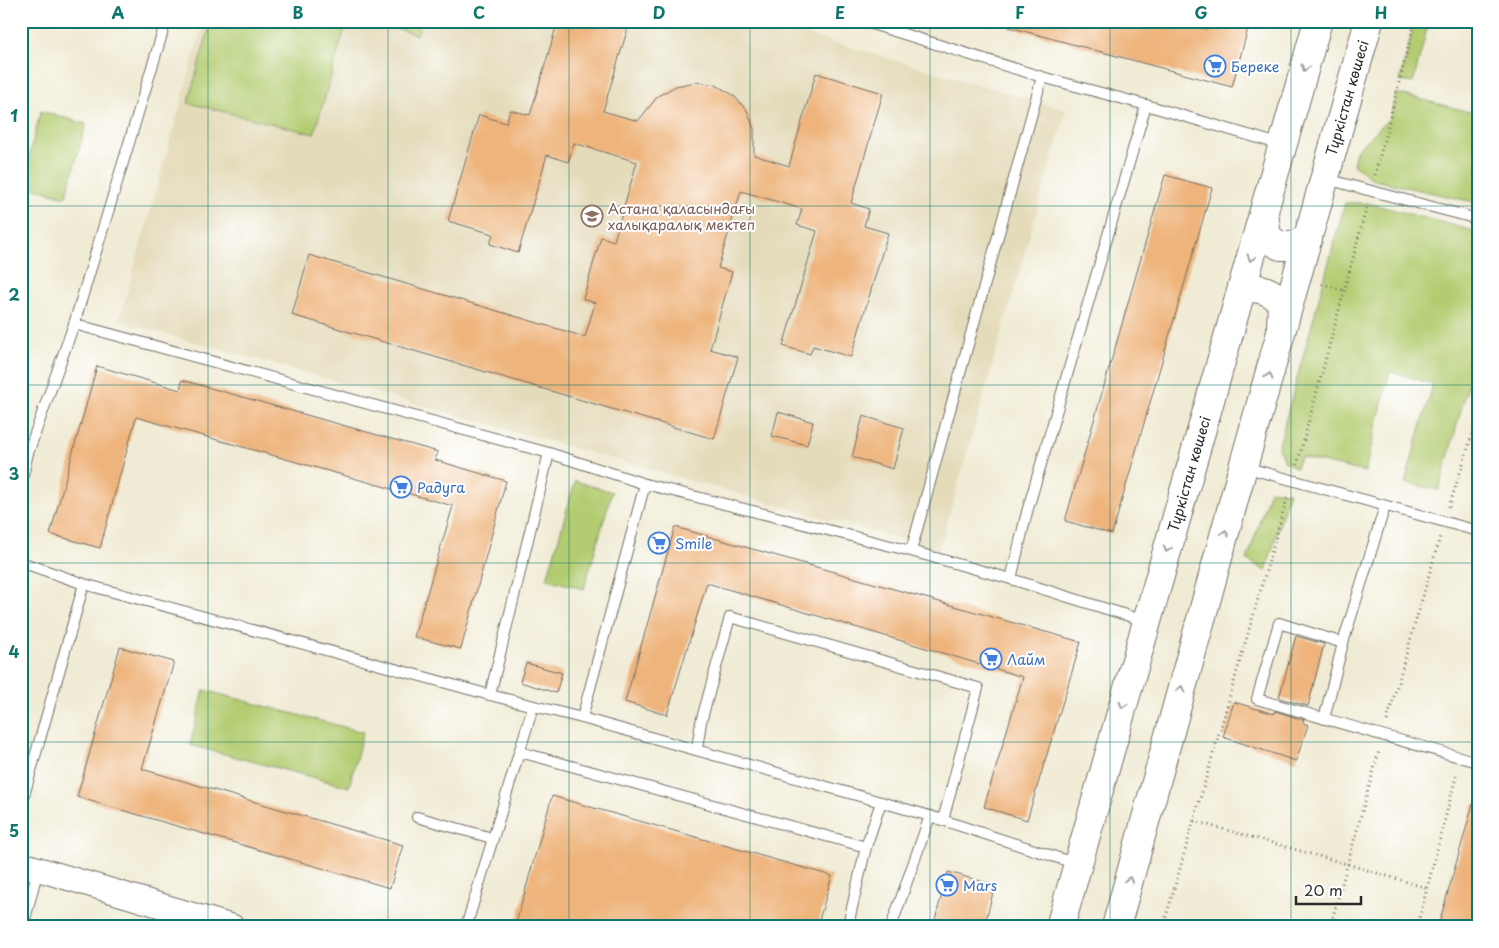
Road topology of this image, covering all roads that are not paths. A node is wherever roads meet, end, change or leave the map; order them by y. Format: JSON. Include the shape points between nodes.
{"nodes":[{"id":1,"x":166,"y":21,"type":"edge"},
{"id":2,"x":862,"y":21,"type":"edge"},
{"id":3,"x":1318,"y":21,"type":"edge"},
{"id":4,"x":1369,"y":21,"type":"edge"},
{"id":5,"x":1042,"y":77,"type":"junction"},
{"id":6,"x":1146,"y":105,"type":"junction"},
{"id":7,"x":1283,"y":145,"type":"junction"},
{"id":8,"x":1325,"y":179,"type":"junction"},
{"id":9,"x":1264,"y":212,"type":"junction"},
{"id":10,"x":1478,"y":219,"type":"edge"},
{"id":11,"x":1308,"y":239,"type":"junction"},
{"id":12,"x":1242,"y":287,"type":"junction"},
{"id":13,"x":74,"y":324,"type":"junction"},
{"id":14,"x":1280,"y":335,"type":"junction"},
{"id":15,"x":24,"y":452,"type":"edge"},
{"id":16,"x":549,"y":453,"type":"junction"},
{"id":17,"x":1243,"y":467,"type":"junction"},
{"id":18,"x":21,"y":484,"type":"edge"},
{"id":19,"x":645,"y":484,"type":"junction"},
{"id":20,"x":1385,"y":506,"type":"junction"},
{"id":21,"x":1478,"y":531,"type":"edge"},
{"id":22,"x":911,"y":551,"type":"junction"},
{"id":23,"x":21,"y":562,"type":"edge"},
{"id":24,"x":1011,"y":579,"type":"junction"},
{"id":25,"x":84,"y":584,"type":"junction"},
{"id":26,"x":1146,"y":622,"type":"junction"},
{"id":27,"x":1344,"y":643,"type":"junction"},
{"id":28,"x":490,"y":695,"type":"junction"},
{"id":29,"x":533,"y":707,"type":"junction"},
{"id":30,"x":582,"y":718,"type":"junction"},
{"id":31,"x":1324,"y":719,"type":"junction"},
{"id":32,"x":697,"y":749,"type":"junction"},
{"id":33,"x":520,"y":752,"type":"junction"},
{"id":34,"x":1478,"y":762,"type":"edge"},
{"id":35,"x":881,"y":802,"type":"junction"},
{"id":36,"x":21,"y":806,"type":"edge"},
{"id":37,"x":930,"y":816,"type":"junction"},
{"id":38,"x":417,"y":817,"type":"dead end"},
{"id":39,"x":943,"y":820,"type":"junction"},
{"id":40,"x":492,"y":838,"type":"junction"},
{"id":41,"x":866,"y":847,"type":"junction"},
{"id":42,"x":1078,"y":865,"type":"junction"},
{"id":43,"x":26,"y":867,"type":"edge"},
{"id":44,"x":23,"y":927,"type":"edge"},
{"id":45,"x":234,"y":927,"type":"edge"},
{"id":46,"x":466,"y":927,"type":"edge"},
{"id":47,"x":852,"y":927,"type":"edge"},
{"id":48,"x":891,"y":927,"type":"edge"},
{"id":49,"x":1060,"y":927,"type":"edge"},
{"id":50,"x":1116,"y":927,"type":"edge"}],
"edges":[{"from":1,"to":13,"type":"lane"},
{"from":2,"to":5,"type":"lane"},
{"from":3,"to":7,"type":"main road","name":"Түркістан көшесі","one_way":true},
{"from":4,"to":8,"type":"main road","name":"Түркістан көшесі"},
{"from":5,"to":6,"type":"lane"},
{"from":5,"to":22,"type":"lane"},
{"from":6,"to":7,"type":"lane"},
{"from":6,"to":24,"type":"lane","via":[[1027,512]]},
{"from":7,"to":9,"type":"main road","name":"Түркістан көшесі"},
{"from":8,"to":10,"type":"lane"},
{"from":8,"to":11,"type":"main road","name":"Түркістан көшесі"},
{"from":9,"to":11,"type":"main road","via":[[1267,237],[1280,246],[1293,246]]},
{"from":9,"to":12,"type":"main road","name":"Түркістан көшесі","one_way":true},
{"from":11,"to":14,"type":"main road","name":"Түркістан көшесі"},
{"from":12,"to":14,"type":"main road","via":[[1264,289],[1282,302]]},
{"from":12,"to":26,"type":"main road","name":"Түркістан көшесі","one_way":true},
{"from":13,"to":15,"type":"lane"},
{"from":13,"to":16,"type":"lane"},
{"from":17,"to":14,"type":"main road","name":"Түркістан көшесі","one_way":true},
{"from":15,"to":18,"type":"lane"},
{"from":16,"to":19,"type":"lane"},
{"from":16,"to":28,"type":"lane"},
{"from":17,"to":20,"type":"lane"},
{"from":50,"to":17,"type":"main road","name":"Түркістан көшесі","one_way":true},
{"from":19,"to":22,"type":"lane"},
{"from":19,"to":30,"type":"lane"},
{"from":20,"to":21,"type":"lane"},
{"from":20,"to":27,"type":"lane"},
{"from":22,"to":24,"type":"lane"},
{"from":23,"to":25,"type":"lane"},
{"from":24,"to":26,"type":"lane"},
{"from":25,"to":28,"type":"lane"},
{"from":25,"to":36,"type":"lane"},
{"from":26,"to":42,"type":"main road","name":"Түркістан көшесі","one_way":true},
{"from":27,"to":31,"type":"lane"},
{"from":27,"to":31,"type":"lane","via":[[1279,624],[1256,699]]},
{"from":28,"to":29,"type":"lane"},
{"from":29,"to":30,"type":"lane"},
{"from":29,"to":33,"type":"lane"},
{"from":30,"to":32,"type":"lane"},
{"from":31,"to":34,"type":"lane"},
{"from":32,"to":35,"type":"lane"},
{"from":32,"to":39,"type":"lane","via":[[730,617],[978,688]]},
{"from":33,"to":40,"type":"lane"},
{"from":33,"to":41,"type":"lane"},
{"from":35,"to":37,"type":"lane"},
{"from":35,"to":41,"type":"lane"},
{"from":37,"to":39,"type":"lane"},
{"from":37,"to":48,"type":"lane"},
{"from":38,"to":40,"type":"lane"},
{"from":39,"to":42,"type":"lane"},
{"from":40,"to":46,"type":"lane"},
{"from":41,"to":47,"type":"lane","via":[[848,925]]},
{"from":42,"to":49,"type":"main road","name":"Түркістан көшесі"},
{"from":43,"to":44,"type":"lane"},
{"from":43,"to":45,"type":"street"}]}
